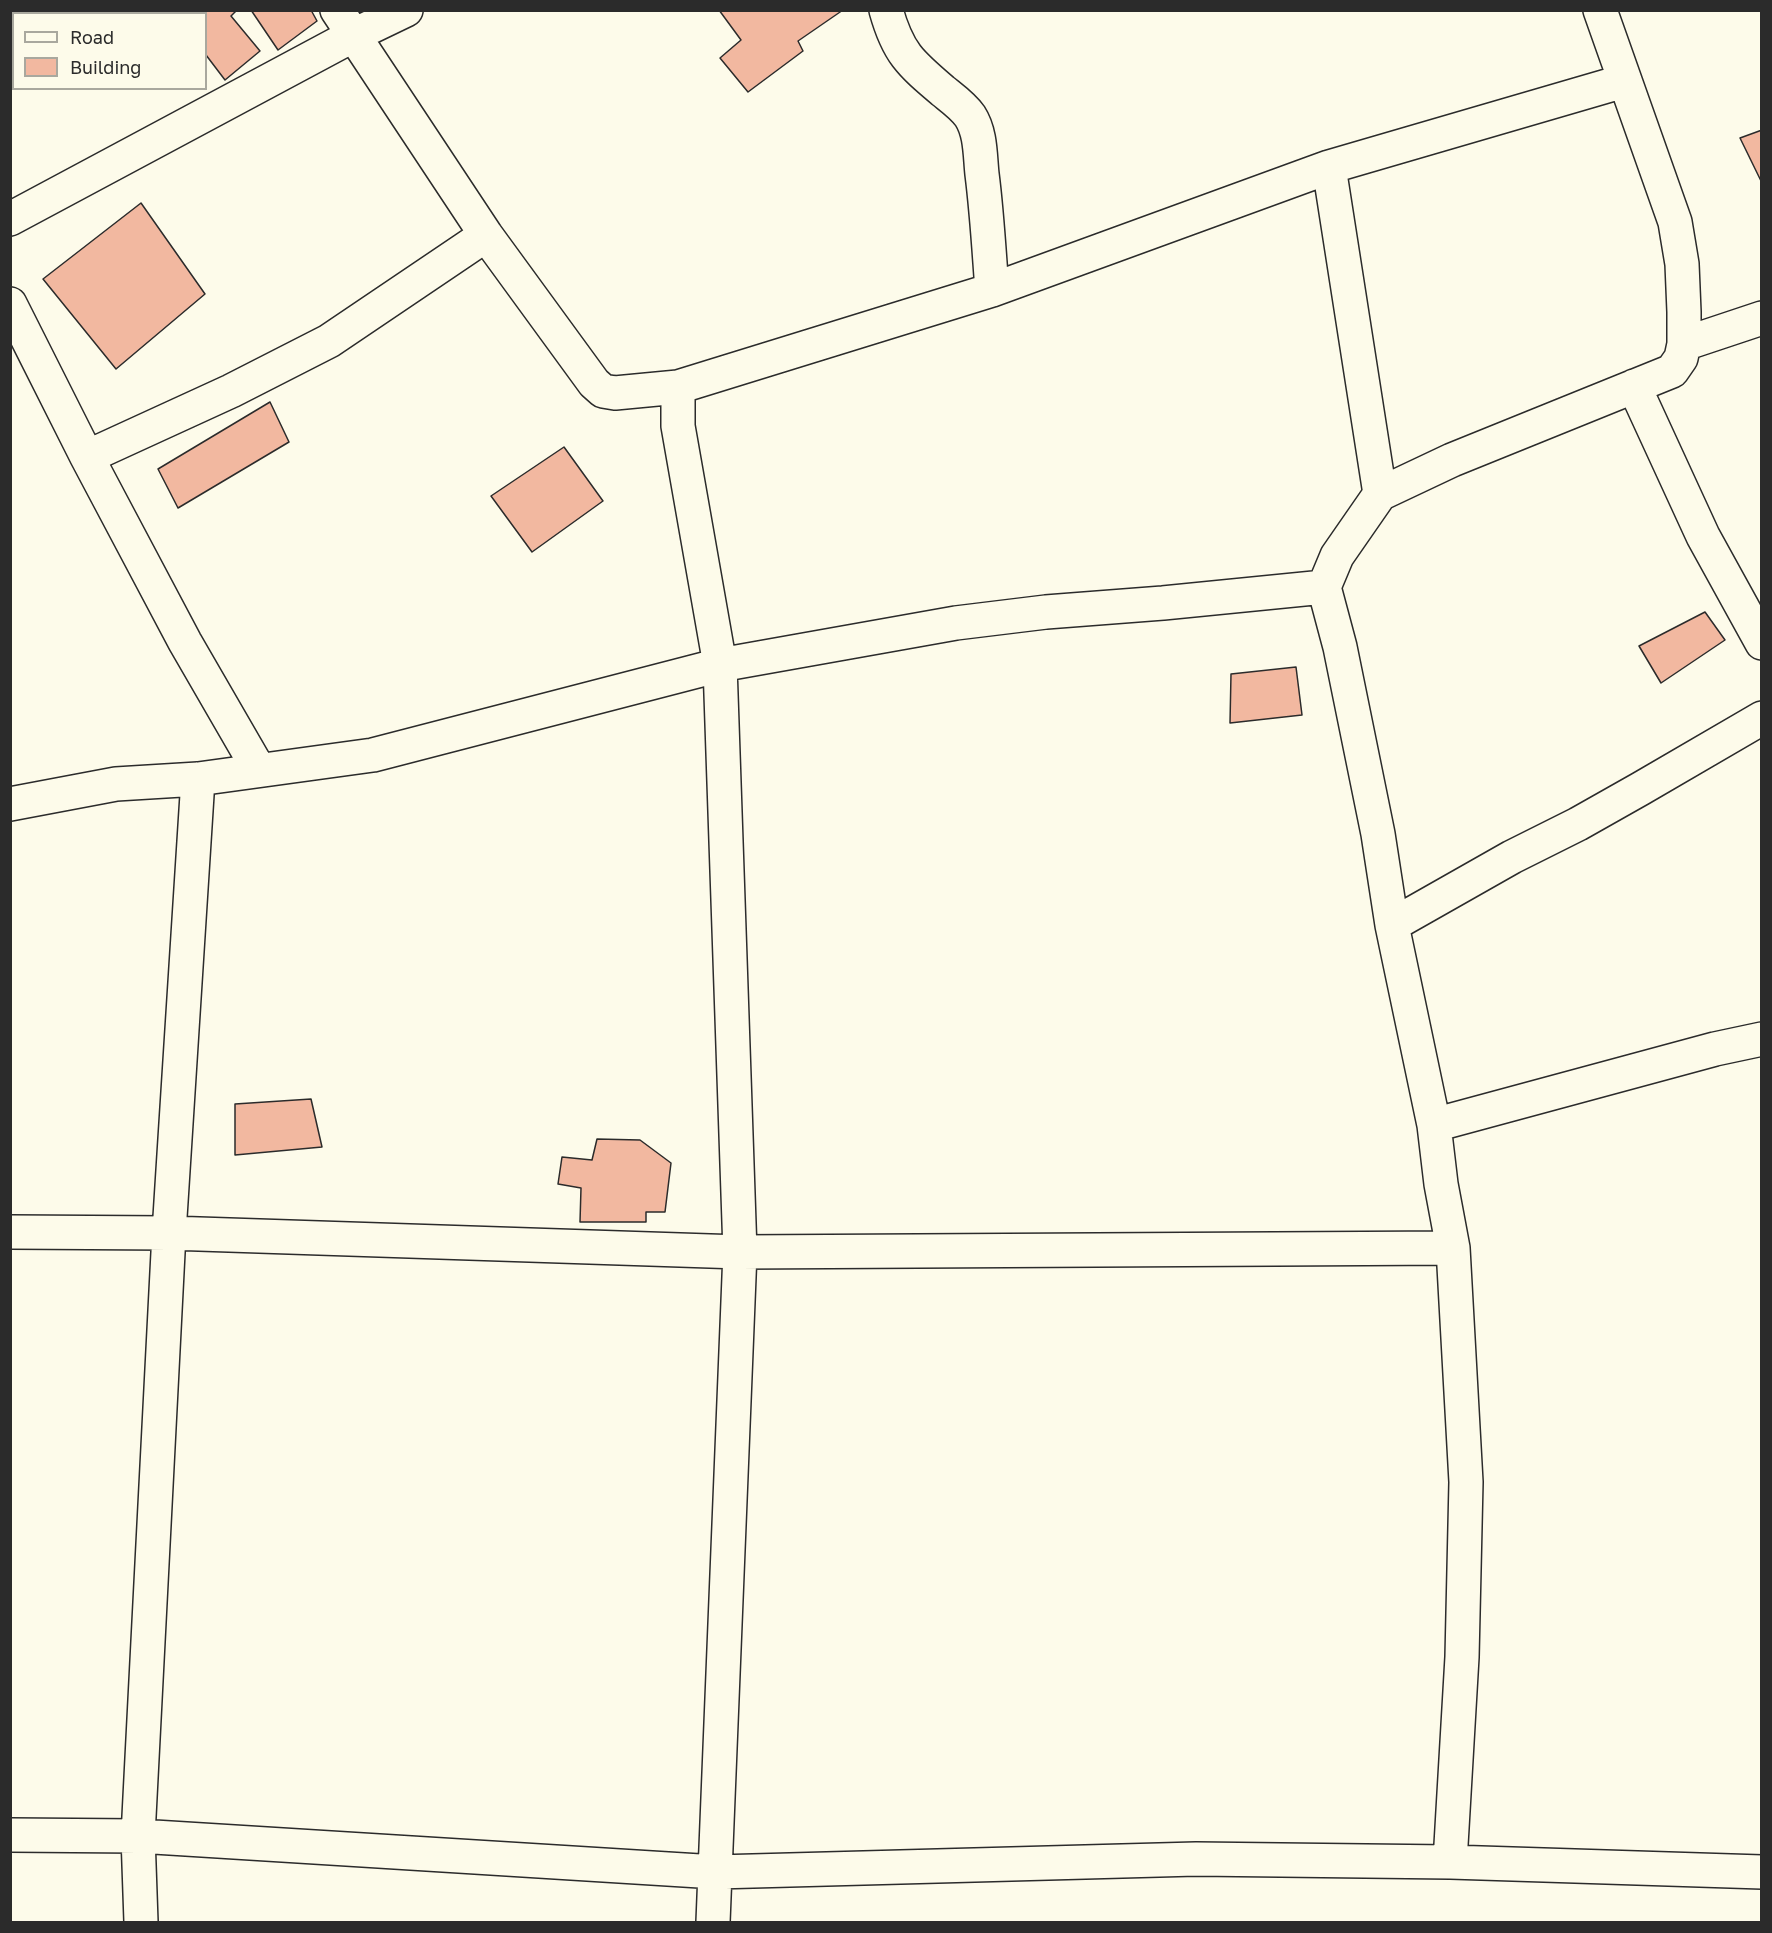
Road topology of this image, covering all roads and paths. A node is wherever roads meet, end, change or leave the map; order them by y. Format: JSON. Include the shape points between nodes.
{"nodes":[{"id":1,"x":406,"y":10,"type":"edge"},
{"id":2,"x":886,"y":10,"type":"edge"},
{"id":3,"x":1600,"y":10,"type":"edge"},
{"id":4,"x":345,"y":23,"type":"edge"},
{"id":5,"x":1624,"y":81,"type":"junction"},
{"id":6,"x":1329,"y":167,"type":"junction"},
{"id":7,"x":10,"y":219,"type":"edge"},
{"id":8,"x":486,"y":235,"type":"junction"},
{"id":9,"x":992,"y":290,"type":"junction"},
{"id":10,"x":10,"y":304,"type":"edge"},
{"id":11,"x":1761,"y":318,"type":"edge"},
{"id":12,"x":1684,"y":344,"type":"junction"},
{"id":13,"x":1634,"y":386,"type":"junction"},
{"id":14,"x":678,"y":387,"type":"junction"},
{"id":15,"x":87,"y":458,"type":"junction"},
{"id":16,"x":1380,"y":494,"type":"junction"},
{"id":17,"x":1324,"y":587,"type":"junction"},
{"id":18,"x":1761,"y":643,"type":"edge"},
{"id":19,"x":720,"y":665,"type":"junction"},
{"id":20,"x":1761,"y":718,"type":"edge"},
{"id":21,"x":259,"y":770,"type":"junction"},
{"id":22,"x":198,"y":778,"type":"junction"},
{"id":23,"x":10,"y":804,"type":"edge"},
{"id":24,"x":1392,"y":925,"type":"junction"},
{"id":25,"x":1761,"y":1039,"type":"edge"},
{"id":26,"x":1434,"y":1125,"type":"junction"},
{"id":27,"x":10,"y":1232,"type":"edge"},
{"id":28,"x":169,"y":1233,"type":"junction"},
{"id":29,"x":1453,"y":1248,"type":"junction"},
{"id":30,"x":740,"y":1252,"type":"junction"},
{"id":31,"x":10,"y":1835,"type":"edge"},
{"id":32,"x":138,"y":1836,"type":"junction"},
{"id":33,"x":1450,"y":1862,"type":"junction"},
{"id":34,"x":716,"y":1872,"type":"junction"},
{"id":35,"x":1761,"y":1872,"type":"edge"},
{"id":36,"x":141,"y":1923,"type":"edge"},
{"id":37,"x":713,"y":1923,"type":"edge"}],
"edges":[{"from":1,"to":4,"type":"street"},
{"from":2,"to":9,"type":"street","via":[[901,49],[972,118],[978,137]]},
{"from":3,"to":5,"type":"street"},
{"from":4,"to":7,"type":"street"},
{"from":4,"to":8,"type":"street"},
{"from":5,"to":6,"type":"street"},
{"from":5,"to":12,"type":"street","via":[[1675,222],[1682,264]]},
{"from":6,"to":9,"type":"street"},
{"from":6,"to":16,"type":"street"},
{"from":8,"to":14,"type":"street","via":[[584,372],[603,391]]},
{"from":8,"to":15,"type":"street","via":[[329,341]]},
{"from":9,"to":14,"type":"street"},
{"from":10,"to":15,"type":"street"},
{"from":11,"to":12,"type":"street"},
{"from":12,"to":13,"type":"street","via":[[1681,358],[1672,370]]},
{"from":13,"to":16,"type":"street","via":[[1452,460]]},
{"from":13,"to":18,"type":"street","via":[[1703,536]]},
{"from":14,"to":19,"type":"street","via":[[678,426]]},
{"from":15,"to":21,"type":"street","via":[[185,642]]},
{"from":16,"to":17,"type":"street","via":[[1337,556]]},
{"from":17,"to":19,"type":"street","via":[[956,623]]},
{"from":17,"to":24,"type":"street","via":[[1378,834]]},
{"from":19,"to":21,"type":"street","via":[[374,755]]},
{"from":19,"to":30,"type":"street"},
{"from":20,"to":24,"type":"street"},
{"from":21,"to":22,"type":"street"},
{"from":22,"to":23,"type":"street","via":[[116,784]]},
{"from":22,"to":28,"type":"street"},
{"from":24,"to":26,"type":"street"},
{"from":25,"to":26,"type":"street"},
{"from":26,"to":29,"type":"street"},
{"from":27,"to":28,"type":"street"},
{"from":28,"to":30,"type":"street"},
{"from":28,"to":32,"type":"street"},
{"from":29,"to":30,"type":"street"},
{"from":29,"to":33,"type":"street","via":[[1466,1482],[1462,1657]]},
{"from":30,"to":34,"type":"street"},
{"from":31,"to":32,"type":"street"},
{"from":32,"to":34,"type":"street"},
{"from":32,"to":36,"type":"street"},
{"from":33,"to":34,"type":"street","via":[[1196,1858]]},
{"from":33,"to":35,"type":"street"},
{"from":34,"to":37,"type":"street"}]}
